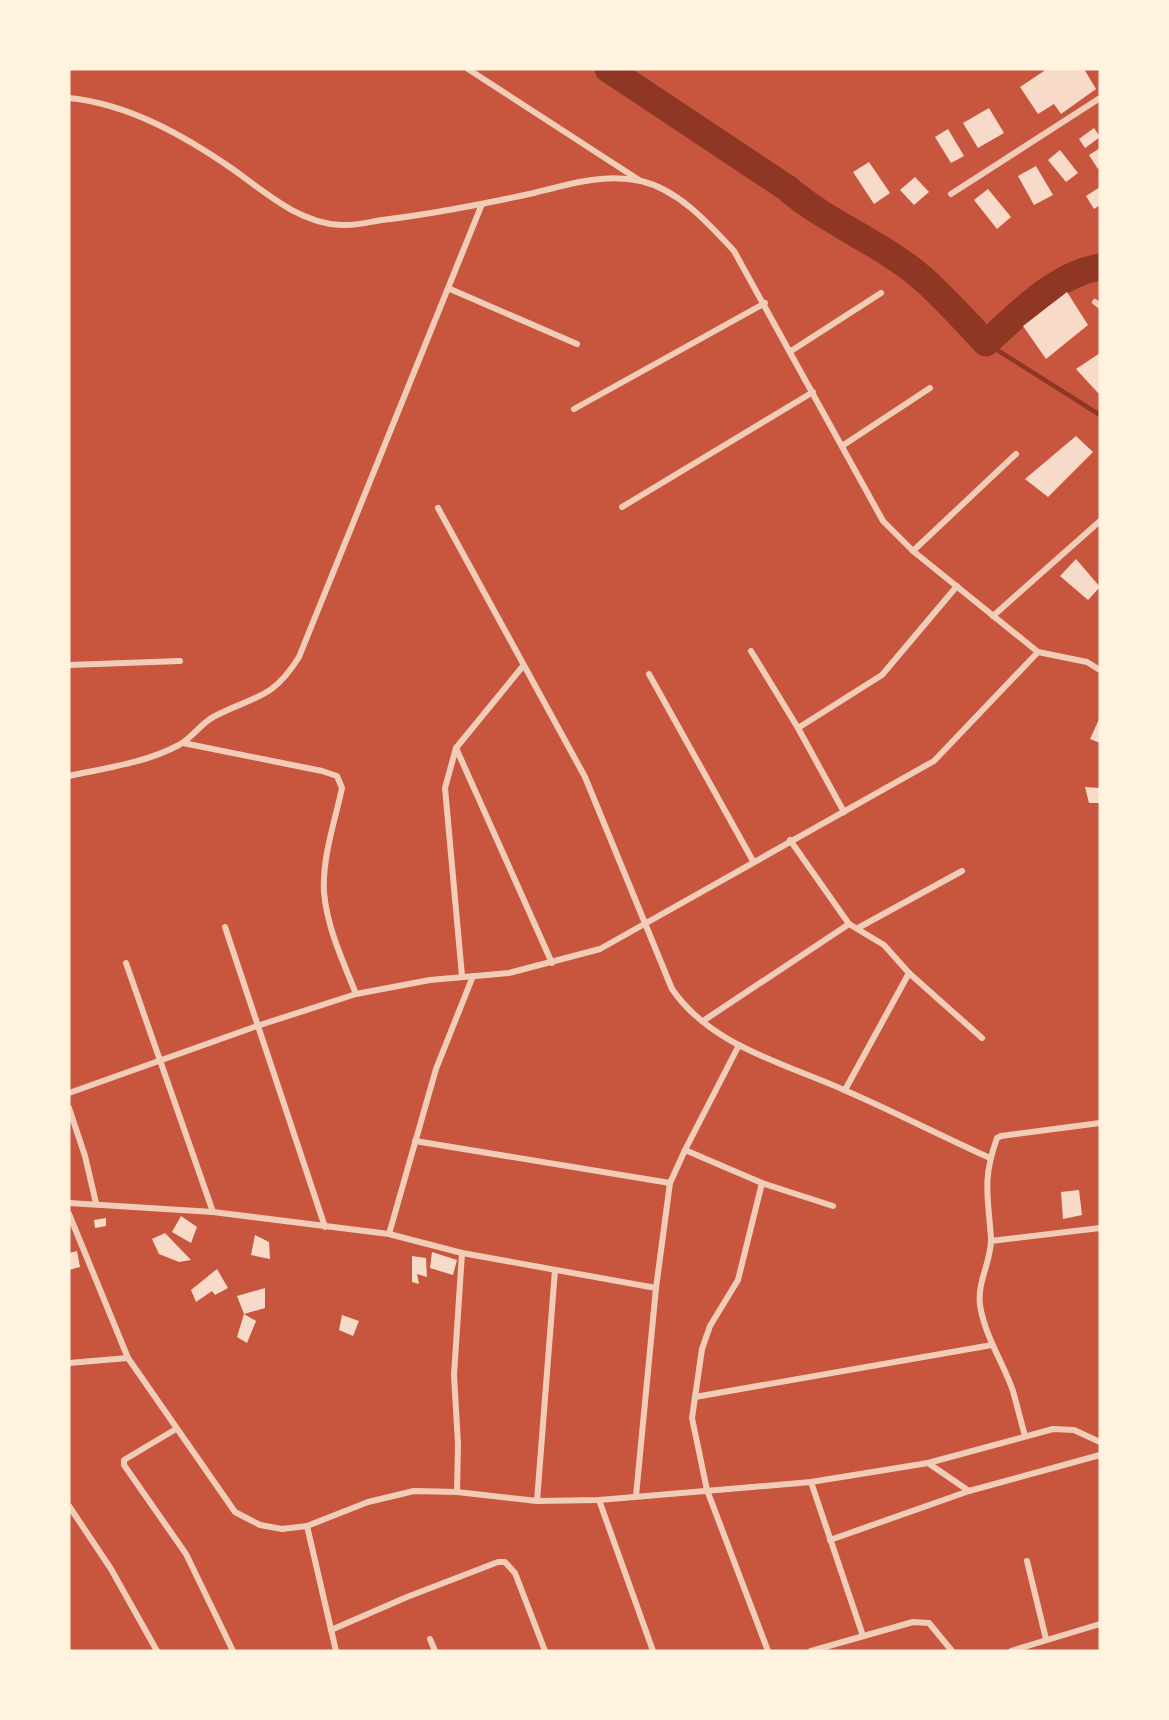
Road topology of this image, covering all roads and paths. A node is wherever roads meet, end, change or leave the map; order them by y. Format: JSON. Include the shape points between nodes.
{"nodes":[{"id":1,"x":468,"y":69,"type":"edge"},
{"id":2,"x":69,"y":98,"type":"edge"},
{"id":3,"x":1100,"y":98,"type":"edge"},
{"id":4,"x":642,"y":182,"type":"junction"},
{"id":5,"x":951,"y":194,"type":"dead end"},
{"id":6,"x":482,"y":204,"type":"junction"},
{"id":7,"x":450,"y":289,"type":"junction"},
{"id":8,"x":881,"y":293,"type":"dead end"},
{"id":9,"x":765,"y":303,"type":"junction"},
{"id":10,"x":577,"y":344,"type":"dead end"},
{"id":11,"x":791,"y":351,"type":"junction"},
{"id":12,"x":930,"y":388,"type":"dead end"},
{"id":13,"x":813,"y":392,"type":"junction"},
{"id":14,"x":574,"y":409,"type":"dead end"},
{"id":15,"x":842,"y":446,"type":"junction"},
{"id":16,"x":1016,"y":454,"type":"dead end"},
{"id":17,"x":622,"y":507,"type":"dead end"},
{"id":18,"x":438,"y":508,"type":"dead end"},
{"id":19,"x":1100,"y":520,"type":"edge"},
{"id":20,"x":913,"y":551,"type":"junction"},
{"id":21,"x":957,"y":586,"type":"junction"},
{"id":22,"x":993,"y":616,"type":"junction"},
{"id":23,"x":751,"y":651,"type":"dead end"},
{"id":24,"x":1038,"y":652,"type":"junction"},
{"id":25,"x":180,"y":661,"type":"dead end"},
{"id":26,"x":69,"y":665,"type":"edge"},
{"id":27,"x":523,"y":666,"type":"junction"},
{"id":28,"x":1100,"y":670,"type":"edge"},
{"id":29,"x":649,"y":674,"type":"dead end"},
{"id":30,"x":798,"y":728,"type":"junction"},
{"id":31,"x":183,"y":743,"type":"junction"},
{"id":32,"x":456,"y":748,"type":"junction"},
{"id":33,"x":69,"y":776,"type":"edge"},
{"id":34,"x":844,"y":812,"type":"junction"},
{"id":35,"x":790,"y":840,"type":"junction"},
{"id":36,"x":753,"y":861,"type":"junction"},
{"id":37,"x":962,"y":871,"type":"dead end"},
{"id":38,"x":849,"y":924,"type":"junction"},
{"id":39,"x":646,"y":925,"type":"junction"},
{"id":40,"x":225,"y":927,"type":"dead end"},
{"id":41,"x":858,"y":928,"type":"junction"},
{"id":42,"x":126,"y":963,"type":"dead end"},
{"id":43,"x":552,"y":963,"type":"junction"},
{"id":44,"x":909,"y":973,"type":"junction"},
{"id":45,"x":462,"y":976,"type":"junction"},
{"id":46,"x":473,"y":976,"type":"junction"},
{"id":47,"x":356,"y":994,"type":"junction"},
{"id":48,"x":703,"y":1021,"type":"junction"},
{"id":49,"x":257,"y":1026,"type":"junction"},
{"id":50,"x":982,"y":1038,"type":"dead end"},
{"id":51,"x":739,"y":1045,"type":"junction"},
{"id":52,"x":159,"y":1061,"type":"junction"},
{"id":53,"x":845,"y":1090,"type":"junction"},
{"id":54,"x":69,"y":1093,"type":"edge"},
{"id":55,"x":69,"y":1108,"type":"edge"},
{"id":56,"x":1100,"y":1123,"type":"edge"},
{"id":57,"x":415,"y":1141,"type":"junction"},
{"id":58,"x":685,"y":1150,"type":"junction"},
{"id":59,"x":990,"y":1158,"type":"junction"},
{"id":60,"x":670,"y":1183,"type":"junction"},
{"id":61,"x":762,"y":1183,"type":"junction"},
{"id":62,"x":69,"y":1203,"type":"edge"},
{"id":63,"x":96,"y":1203,"type":"junction"},
{"id":64,"x":833,"y":1206,"type":"dead end"},
{"id":65,"x":213,"y":1212,"type":"junction"},
{"id":66,"x":69,"y":1214,"type":"edge"},
{"id":67,"x":325,"y":1227,"type":"junction"},
{"id":68,"x":1100,"y":1228,"type":"edge"},
{"id":69,"x":389,"y":1234,"type":"junction"},
{"id":70,"x":991,"y":1241,"type":"junction"},
{"id":71,"x":462,"y":1253,"type":"junction"},
{"id":72,"x":555,"y":1270,"type":"junction"},
{"id":73,"x":656,"y":1288,"type":"junction"},
{"id":74,"x":992,"y":1345,"type":"junction"},
{"id":75,"x":128,"y":1358,"type":"junction"},
{"id":76,"x":69,"y":1363,"type":"edge"},
{"id":77,"x":695,"y":1397,"type":"junction"},
{"id":78,"x":176,"y":1430,"type":"junction"},
{"id":79,"x":1025,"y":1436,"type":"junction"},
{"id":80,"x":1100,"y":1442,"type":"edge"},
{"id":81,"x":1100,"y":1455,"type":"edge"},
{"id":82,"x":928,"y":1463,"type":"junction"},
{"id":83,"x":811,"y":1482,"type":"junction"},
{"id":84,"x":707,"y":1490,"type":"junction"},
{"id":85,"x":969,"y":1491,"type":"junction"},
{"id":86,"x":457,"y":1492,"type":"junction"},
{"id":87,"x":636,"y":1496,"type":"junction"},
{"id":88,"x":599,"y":1500,"type":"junction"},
{"id":89,"x":537,"y":1501,"type":"junction"},
{"id":90,"x":69,"y":1506,"type":"edge"},
{"id":91,"x":307,"y":1526,"type":"junction"},
{"id":92,"x":830,"y":1540,"type":"junction"},
{"id":93,"x":1027,"y":1561,"type":"dead end"},
{"id":94,"x":1100,"y":1624,"type":"edge"},
{"id":95,"x":331,"y":1630,"type":"junction"},
{"id":96,"x":863,"y":1636,"type":"junction"},
{"id":97,"x":430,"y":1639,"type":"dead end"},
{"id":98,"x":1046,"y":1640,"type":"junction"},
{"id":99,"x":157,"y":1651,"type":"edge"},
{"id":100,"x":233,"y":1651,"type":"edge"},
{"id":101,"x":336,"y":1651,"type":"edge"},
{"id":102,"x":435,"y":1651,"type":"edge"},
{"id":103,"x":545,"y":1651,"type":"edge"},
{"id":104,"x":653,"y":1651,"type":"edge"},
{"id":105,"x":768,"y":1651,"type":"edge"},
{"id":106,"x":811,"y":1651,"type":"edge"},
{"id":107,"x":952,"y":1651,"type":"edge"},
{"id":108,"x":1011,"y":1651,"type":"edge"}],
"edges":[{"from":1,"to":4,"type":"street"},
{"from":2,"to":6,"type":"street","via":[[95,101],[182,136],[287,208],[315,220],[342,225]]},
{"from":3,"to":5,"type":"street"},
{"from":4,"to":6,"type":"street","via":[[586,180]]},
{"from":4,"to":9,"type":"street","via":[[703,218],[734,252]]},
{"from":6,"to":7,"type":"street"},
{"from":7,"to":10,"type":"street"},
{"from":7,"to":31,"type":"street","via":[[299,657],[285,680],[269,693],[208,720]]},
{"from":8,"to":11,"type":"street"},
{"from":9,"to":11,"type":"street"},
{"from":9,"to":14,"type":"street"},
{"from":11,"to":13,"type":"street"},
{"from":12,"to":15,"type":"street"},
{"from":13,"to":15,"type":"street"},
{"from":13,"to":17,"type":"street"},
{"from":15,"to":20,"type":"street","via":[[883,521]]},
{"from":16,"to":20,"type":"street"},
{"from":18,"to":27,"type":"street"},
{"from":19,"to":22,"type":"street"},
{"from":20,"to":21,"type":"street"},
{"from":21,"to":22,"type":"street"},
{"from":21,"to":30,"type":"street","via":[[882,675]]},
{"from":22,"to":24,"type":"street"},
{"from":23,"to":30,"type":"street"},
{"from":24,"to":28,"type":"street","via":[[1087,662]]},
{"from":24,"to":34,"type":"street","via":[[933,761]]},
{"from":25,"to":26,"type":"street"},
{"from":27,"to":32,"type":"street"},
{"from":27,"to":39,"type":"street","via":[[585,777]]},
{"from":29,"to":36,"type":"street"},
{"from":30,"to":34,"type":"street"},
{"from":31,"to":33,"type":"street","via":[[135,762]]},
{"from":31,"to":47,"type":"street","via":[[337,777],[342,788],[324,891],[333,934]]},
{"from":32,"to":43,"type":"street"},
{"from":32,"to":45,"type":"street","via":[[445,788]]},
{"from":34,"to":35,"type":"street"},
{"from":35,"to":36,"type":"street"},
{"from":35,"to":38,"type":"street"},
{"from":36,"to":39,"type":"street"},
{"from":37,"to":41,"type":"street"},
{"from":38,"to":41,"type":"street"},
{"from":38,"to":48,"type":"street"},
{"from":39,"to":43,"type":"street","via":[[600,949]]},
{"from":39,"to":48,"type":"street","via":[[672,989],[686,1009]]},
{"from":40,"to":49,"type":"street"},
{"from":41,"to":44,"type":"street","via":[[884,945]]},
{"from":42,"to":52,"type":"street"},
{"from":43,"to":46,"type":"street"},
{"from":44,"to":50,"type":"street"},
{"from":44,"to":53,"type":"street"},
{"from":45,"to":46,"type":"street"},
{"from":45,"to":47,"type":"street"},
{"from":46,"to":57,"type":"street","via":[[436,1069]]},
{"from":47,"to":49,"type":"street"},
{"from":48,"to":51,"type":"street"},
{"from":49,"to":52,"type":"street"},
{"from":49,"to":67,"type":"street"},
{"from":51,"to":53,"type":"street"},
{"from":51,"to":58,"type":"street"},
{"from":52,"to":54,"type":"street"},
{"from":52,"to":65,"type":"street"},
{"from":53,"to":59,"type":"street"},
{"from":55,"to":63,"type":"street"},
{"from":56,"to":59,"type":"street","via":[[1001,1136],[996,1138]]},
{"from":57,"to":60,"type":"street"},
{"from":57,"to":69,"type":"street"},
{"from":58,"to":60,"type":"street"},
{"from":58,"to":61,"type":"street"},
{"from":59,"to":70,"type":"street","via":[[985,1187]]},
{"from":60,"to":73,"type":"street"},
{"from":61,"to":64,"type":"street"},
{"from":61,"to":77,"type":"street","via":[[738,1280],[710,1326],[702,1349]]},
{"from":62,"to":63,"type":"street"},
{"from":63,"to":65,"type":"street"},
{"from":65,"to":67,"type":"street"},
{"from":66,"to":75,"type":"street"},
{"from":67,"to":69,"type":"street"},
{"from":68,"to":70,"type":"street"},
{"from":69,"to":71,"type":"street"},
{"from":70,"to":74,"type":"street","via":[[981,1280],[980,1303]]},
{"from":71,"to":72,"type":"street"},
{"from":71,"to":86,"type":"street","via":[[454,1376]]},
{"from":72,"to":73,"type":"street"},
{"from":72,"to":89,"type":"street"},
{"from":73,"to":87,"type":"street"},
{"from":74,"to":77,"type":"street"},
{"from":74,"to":79,"type":"street","via":[[1012,1390]]},
{"from":75,"to":76,"type":"street"},
{"from":75,"to":78,"type":"street"},
{"from":77,"to":84,"type":"street","via":[[695,1443]]},
{"from":78,"to":91,"type":"street","via":[[235,1512],[260,1525],[282,1529]]},
{"from":78,"to":100,"type":"street","via":[[124,1460],[124,1465],[186,1554]]},
{"from":79,"to":80,"type":"street","via":[[1053,1429],[1074,1430]]},
{"from":79,"to":82,"type":"street"},
{"from":81,"to":85,"type":"street"},
{"from":82,"to":83,"type":"street"},
{"from":82,"to":85,"type":"street"},
{"from":83,"to":84,"type":"street"},
{"from":83,"to":92,"type":"street"},
{"from":84,"to":87,"type":"street"},
{"from":84,"to":105,"type":"street"},
{"from":85,"to":92,"type":"street"},
{"from":86,"to":89,"type":"street"},
{"from":86,"to":91,"type":"street","via":[[414,1491],[368,1502]]},
{"from":87,"to":88,"type":"street"},
{"from":88,"to":89,"type":"street"},
{"from":88,"to":104,"type":"street"},
{"from":90,"to":99,"type":"street","via":[[111,1569]]},
{"from":91,"to":95,"type":"street"},
{"from":92,"to":96,"type":"street"},
{"from":93,"to":98,"type":"street"},
{"from":94,"to":98,"type":"street"},
{"from":95,"to":101,"type":"street"},
{"from":95,"to":103,"type":"street","via":[[498,1562],[509,1564],[515,1573]]},
{"from":96,"to":106,"type":"street"},
{"from":96,"to":107,"type":"street","via":[[913,1622],[929,1623]]},
{"from":97,"to":102,"type":"street"},
{"from":98,"to":108,"type":"street"}]}
